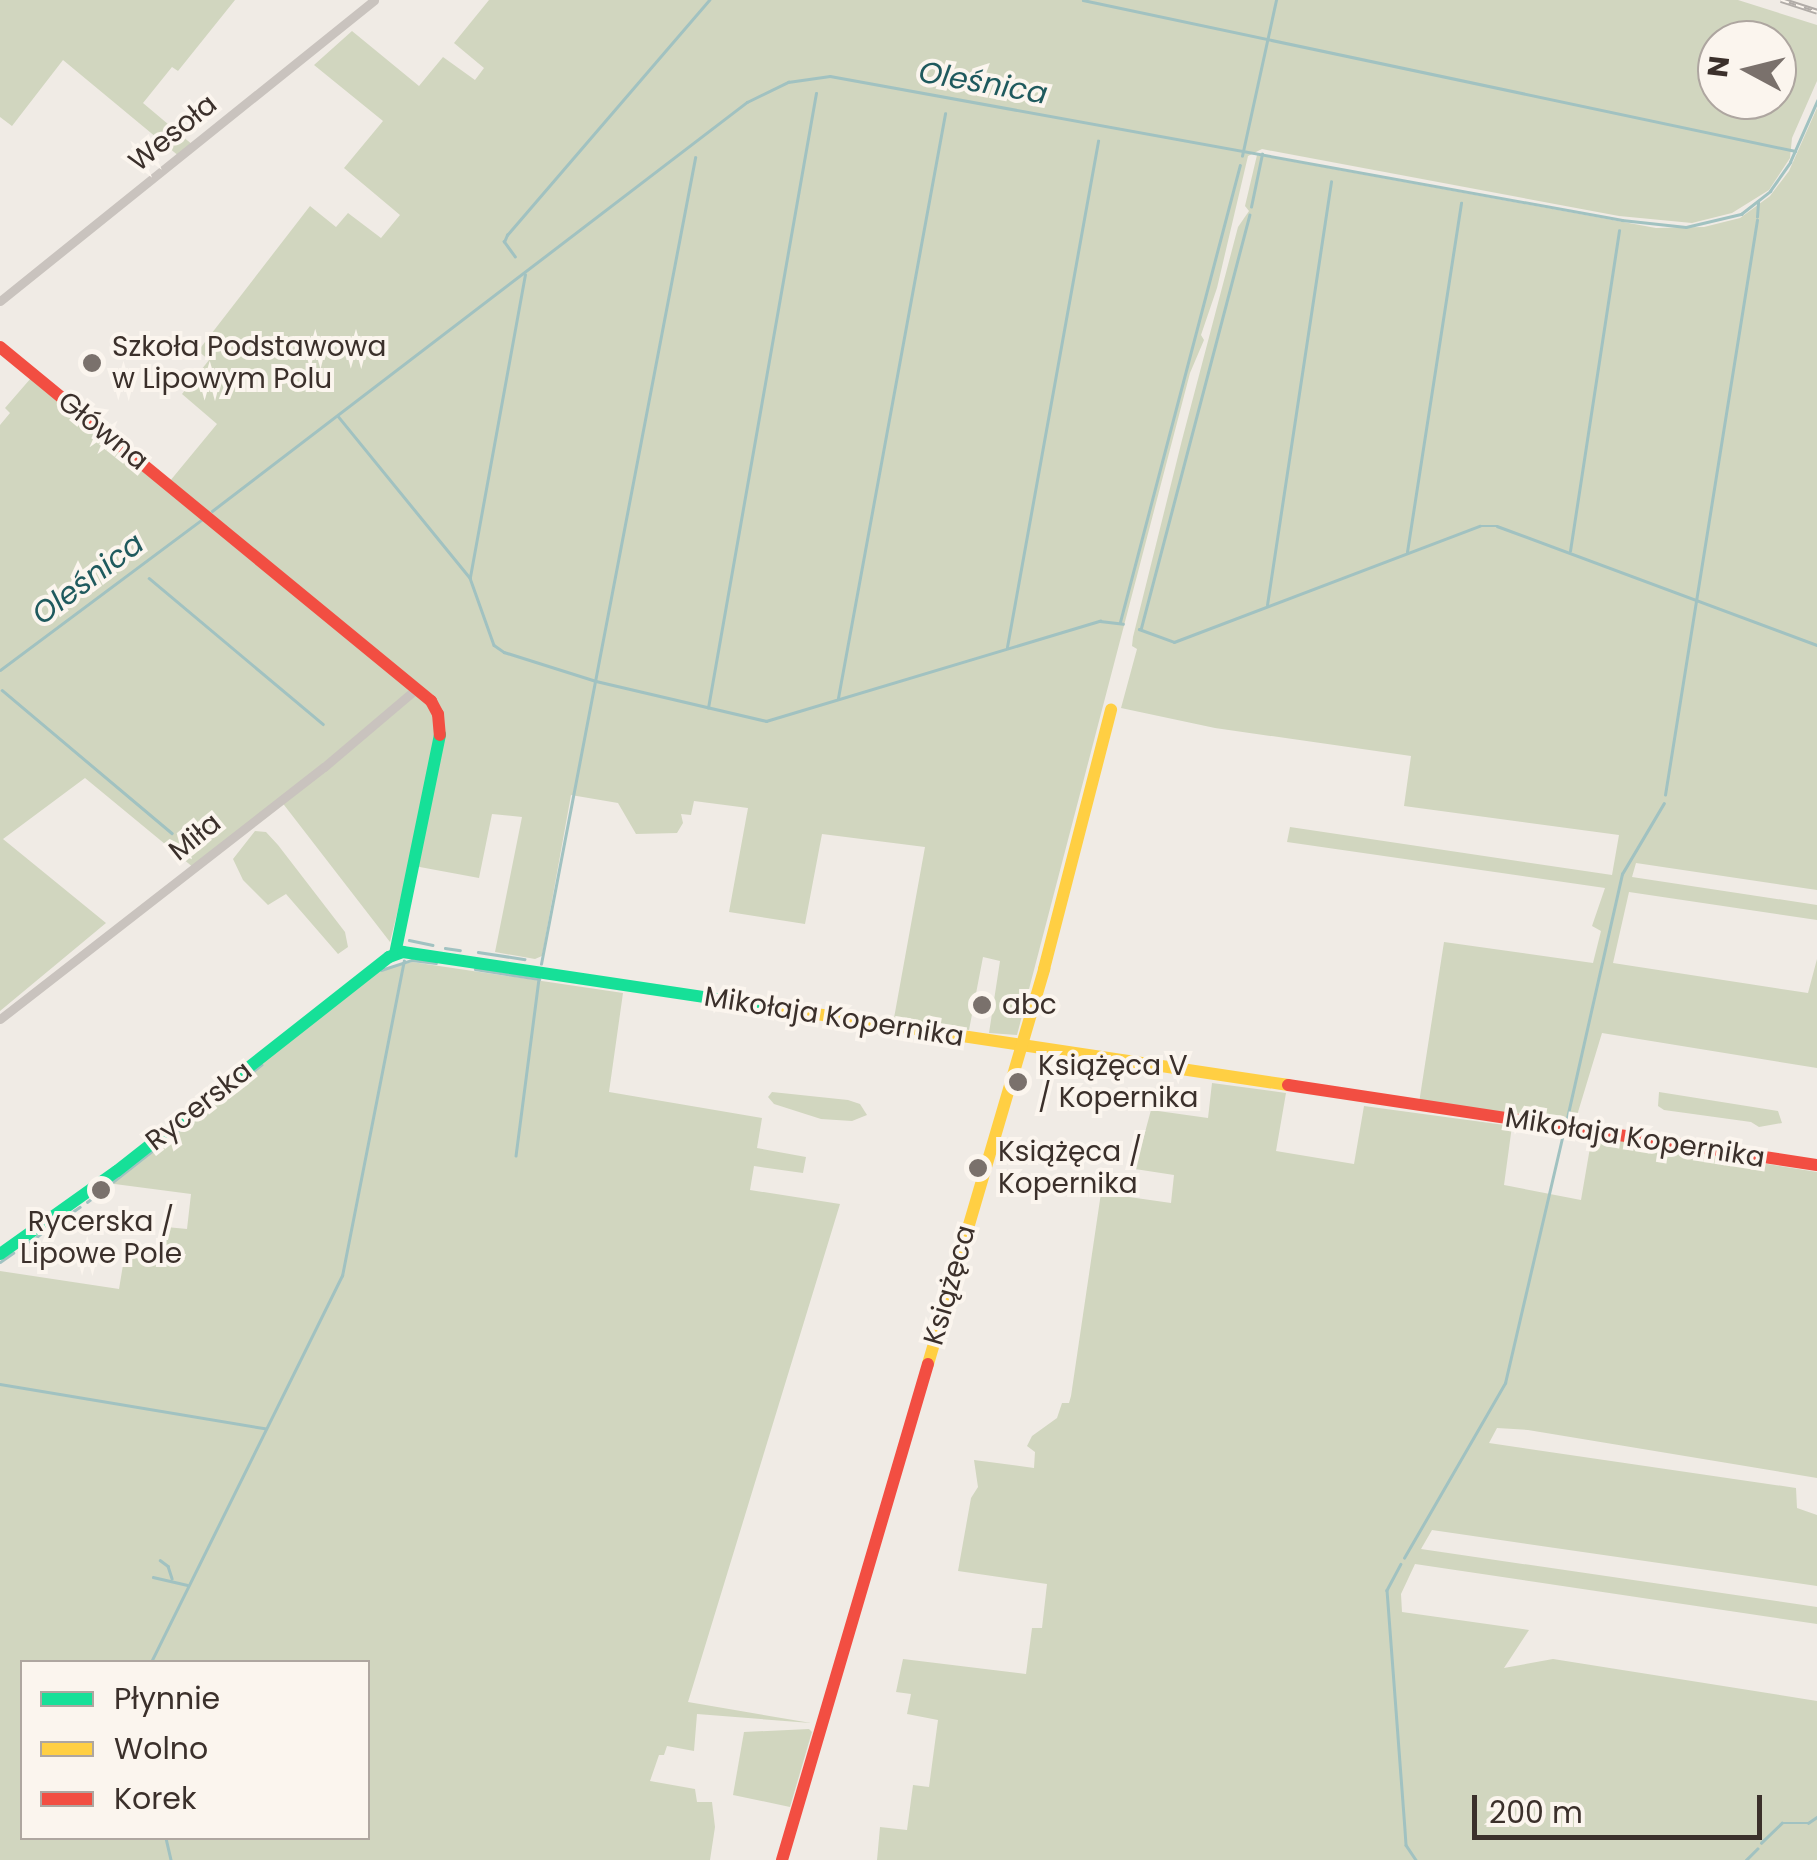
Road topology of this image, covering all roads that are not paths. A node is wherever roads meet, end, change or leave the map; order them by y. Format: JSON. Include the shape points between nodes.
{"nodes":[{"id":1,"x":374,"y":0,"type":"edge"},
{"id":2,"x":0,"y":301,"type":"edge"},
{"id":3,"x":0,"y":347,"type":"edge"},
{"id":4,"x":417,"y":688,"type":"junction"},
{"id":5,"x":1111,"y":709,"type":"dead end"},
{"id":6,"x":395,"y":954,"type":"junction"},
{"id":7,"x":0,"y":1019,"type":"edge"},
{"id":8,"x":1020,"y":1045,"type":"junction"},
{"id":9,"x":1817,"y":1165,"type":"edge"},
{"id":10,"x":0,"y":1254,"type":"edge"},
{"id":11,"x":782,"y":1860,"type":"edge"}],
"edges":[{"from":1,"to":2,"type":"street","name":"Wesoła"},
{"from":3,"to":4,"type":"street","name":"Główna"},
{"from":4,"to":6,"type":"street","via":[[438,714],[440,736]]},
{"from":4,"to":7,"type":"street","name":"Miła"},
{"from":5,"to":8,"type":"street","name":"Książęca"},
{"from":6,"to":8,"type":"street","name":"Mikołaja Kopernika"},
{"from":6,"to":10,"type":"street","name":"Rycerska"},
{"from":8,"to":9,"type":"street","name":"Mikołaja Kopernika"},
{"from":8,"to":11,"type":"street","name":"Książęca"}]}
